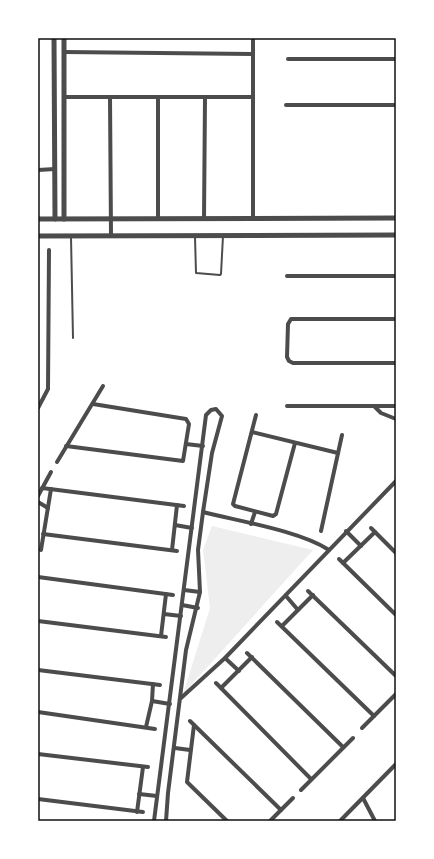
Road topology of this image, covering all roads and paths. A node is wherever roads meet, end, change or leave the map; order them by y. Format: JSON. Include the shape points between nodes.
{"nodes":[{"id":1,"x":54,"y":38,"type":"edge"},
{"id":2,"x":64,"y":38,"type":"edge"},
{"id":3,"x":253,"y":38,"type":"edge"},
{"id":4,"x":64,"y":52,"type":"junction"},
{"id":5,"x":253,"y":54,"type":"junction"},
{"id":6,"x":288,"y":59,"type":"dead end"},
{"id":7,"x":396,"y":59,"type":"edge"},
{"id":8,"x":54,"y":74,"type":"junction"},
{"id":9,"x":64,"y":74,"type":"junction"},
{"id":10,"x":64,"y":97,"type":"junction"},
{"id":11,"x":110,"y":97,"type":"junction"},
{"id":12,"x":158,"y":97,"type":"junction"},
{"id":13,"x":205,"y":97,"type":"junction"},
{"id":14,"x":253,"y":97,"type":"junction"},
{"id":15,"x":396,"y":105,"type":"edge"},
{"id":16,"x":286,"y":106,"type":"dead end"},
{"id":17,"x":55,"y":169,"type":"junction"},
{"id":18,"x":38,"y":170,"type":"edge"},
{"id":19,"x":253,"y":218,"type":"junction"},
{"id":20,"x":396,"y":218,"type":"edge"},
{"id":21,"x":38,"y":219,"type":"edge"},
{"id":22,"x":54,"y":219,"type":"junction"},
{"id":23,"x":64,"y":219,"type":"junction"},
{"id":24,"x":110,"y":219,"type":"junction"},
{"id":25,"x":158,"y":219,"type":"junction"},
{"id":26,"x":204,"y":219,"type":"junction"},
{"id":27,"x":111,"y":235,"type":"junction"},
{"id":28,"x":396,"y":235,"type":"edge"},
{"id":29,"x":38,"y":236,"type":"edge"},
{"id":30,"x":71,"y":236,"type":"junction"},
{"id":31,"x":195,"y":236,"type":"junction"},
{"id":32,"x":223,"y":236,"type":"junction"},
{"id":33,"x":49,"y":250,"type":"dead end"},
{"id":34,"x":287,"y":276,"type":"dead end"},
{"id":35,"x":396,"y":276,"type":"edge"},
{"id":36,"x":396,"y":319,"type":"edge"},
{"id":37,"x":73,"y":338,"type":"dead end"},
{"id":38,"x":396,"y":363,"type":"edge"},
{"id":39,"x":103,"y":386,"type":"dead end"},
{"id":40,"x":93,"y":404,"type":"junction"},
{"id":41,"x":288,"y":406,"type":"dead end"},
{"id":42,"x":374,"y":406,"type":"junction"},
{"id":43,"x":396,"y":406,"type":"edge"},
{"id":44,"x":38,"y":408,"type":"edge"},
{"id":45,"x":256,"y":415,"type":"dead end"},
{"id":46,"x":396,"y":418,"type":"edge"},
{"id":47,"x":252,"y":432,"type":"junction"},
{"id":48,"x":342,"y":435,"type":"dead end"},
{"id":49,"x":295,"y":443,"type":"junction"},
{"id":50,"x":186,"y":444,"type":"junction"},
{"id":51,"x":66,"y":446,"type":"junction"},
{"id":52,"x":203,"y":446,"type":"junction"},
{"id":53,"x":338,"y":453,"type":"junction"},
{"id":54,"x":57,"y":462,"type":"dead end"},
{"id":55,"x":51,"y":472,"type":"dead end"},
{"id":56,"x":396,"y":481,"type":"edge"},
{"id":57,"x":42,"y":488,"type":"junction"},
{"id":58,"x":51,"y":489,"type":"junction"},
{"id":59,"x":38,"y":496,"type":"edge"},
{"id":60,"x":38,"y":502,"type":"edge"},
{"id":61,"x":177,"y":505,"type":"junction"},
{"id":62,"x":184,"y":506,"type":"dead end"},
{"id":63,"x":48,"y":508,"type":"junction"},
{"id":64,"x":203,"y":512,"type":"junction"},
{"id":65,"x":254,"y":512,"type":"junction"},
{"id":66,"x":251,"y":524,"type":"junction"},
{"id":67,"x":175,"y":526,"type":"junction"},
{"id":68,"x":192,"y":528,"type":"junction"},
{"id":69,"x":370,"y":528,"type":"dead end"},
{"id":70,"x":321,"y":531,"type":"dead end"},
{"id":71,"x":346,"y":531,"type":"junction"},
{"id":72,"x":375,"y":532,"type":"junction"},
{"id":73,"x":43,"y":534,"type":"junction"},
{"id":74,"x":361,"y":546,"type":"junction"},
{"id":75,"x":41,"y":550,"type":"dead end"},
{"id":76,"x":329,"y":550,"type":"junction"},
{"id":77,"x":396,"y":552,"type":"edge"},
{"id":78,"x":339,"y":560,"type":"dead end"},
{"id":79,"x":343,"y":563,"type":"junction"},
{"id":80,"x":38,"y":577,"type":"edge"},
{"id":81,"x":184,"y":590,"type":"junction"},
{"id":82,"x":308,"y":591,"type":"dead end"},
{"id":83,"x":200,"y":592,"type":"junction"},
{"id":84,"x":166,"y":594,"type":"junction"},
{"id":85,"x":172,"y":595,"type":"dead end"},
{"id":86,"x":313,"y":595,"type":"junction"},
{"id":87,"x":286,"y":596,"type":"junction"},
{"id":88,"x":182,"y":605,"type":"junction"},
{"id":89,"x":198,"y":608,"type":"junction"},
{"id":90,"x":298,"y":610,"type":"junction"},
{"id":91,"x":164,"y":614,"type":"junction"},
{"id":92,"x":396,"y":614,"type":"edge"},
{"id":93,"x":181,"y":616,"type":"junction"},
{"id":94,"x":38,"y":621,"type":"edge"},
{"id":95,"x":277,"y":622,"type":"dead end"},
{"id":96,"x":282,"y":626,"type":"junction"},
{"id":97,"x":247,"y":653,"type":"dead end"},
{"id":98,"x":225,"y":658,"type":"junction"},
{"id":99,"x":252,"y":658,"type":"junction"},
{"id":100,"x":38,"y":670,"type":"edge"},
{"id":101,"x":239,"y":671,"type":"junction"},
{"id":102,"x":396,"y":676,"type":"edge"},
{"id":103,"x":216,"y":683,"type":"dead end"},
{"id":104,"x":152,"y":684,"type":"junction"},
{"id":105,"x":160,"y":685,"type":"dead end"},
{"id":106,"x":221,"y":688,"type":"junction"},
{"id":107,"x":396,"y":694,"type":"edge"},
{"id":108,"x":180,"y":698,"type":"junction"},
{"id":109,"x":152,"y":702,"type":"junction"},
{"id":110,"x":170,"y":704,"type":"junction"},
{"id":111,"x":38,"y":712,"type":"edge"},
{"id":112,"x":374,"y":716,"type":"junction"},
{"id":113,"x":190,"y":721,"type":"dead end"},
{"id":114,"x":194,"y":725,"type":"junction"},
{"id":115,"x":146,"y":727,"type":"junction"},
{"id":116,"x":362,"y":728,"type":"dead end"},
{"id":117,"x":154,"y":729,"type":"dead end"},
{"id":118,"x":353,"y":738,"type":"dead end"},
{"id":119,"x":343,"y":747,"type":"junction"},
{"id":120,"x":175,"y":748,"type":"junction"},
{"id":121,"x":190,"y":750,"type":"junction"},
{"id":122,"x":38,"y":754,"type":"edge"},
{"id":123,"x":395,"y":766,"type":"edge"},
{"id":124,"x":310,"y":780,"type":"junction"},
{"id":125,"x":301,"y":790,"type":"dead end"},
{"id":126,"x":139,"y":794,"type":"junction"},
{"id":127,"x":157,"y":796,"type":"junction"},
{"id":128,"x":293,"y":798,"type":"dead end"},
{"id":129,"x":363,"y":798,"type":"junction"},
{"id":130,"x":38,"y":800,"type":"edge"},
{"id":131,"x":280,"y":810,"type":"junction"},
{"id":132,"x":137,"y":812,"type":"junction"},
{"id":133,"x":143,"y":812,"type":"dead end"},
{"id":134,"x":154,"y":821,"type":"edge"},
{"id":135,"x":166,"y":821,"type":"edge"},
{"id":136,"x":227,"y":821,"type":"edge"},
{"id":137,"x":270,"y":821,"type":"edge"},
{"id":138,"x":340,"y":821,"type":"edge"},
{"id":139,"x":375,"y":821,"type":"edge"}],
"edges":[{"from":1,"to":8,"type":"street"},
{"from":2,"to":4,"type":"street"},
{"from":3,"to":5,"type":"street"},
{"from":4,"to":5,"type":"street"},
{"from":4,"to":9,"type":"street"},
{"from":5,"to":14,"type":"street"},
{"from":6,"to":7,"type":"street"},
{"from":8,"to":9,"type":"street"},
{"from":8,"to":17,"type":"street"},
{"from":9,"to":10,"type":"street"},
{"from":10,"to":11,"type":"street"},
{"from":10,"to":23,"type":"street"},
{"from":11,"to":12,"type":"street"},
{"from":11,"to":24,"type":"street"},
{"from":12,"to":13,"type":"street"},
{"from":12,"to":25,"type":"street"},
{"from":13,"to":14,"type":"street"},
{"from":13,"to":26,"type":"street"},
{"from":14,"to":19,"type":"street"},
{"from":15,"to":16,"type":"street"},
{"from":17,"to":18,"type":"street"},
{"from":17,"to":22,"type":"street"},
{"from":19,"to":20,"type":"street"},
{"from":19,"to":26,"type":"street"},
{"from":21,"to":22,"type":"street"},
{"from":22,"to":23,"type":"street"},
{"from":23,"to":24,"type":"street"},
{"from":24,"to":25,"type":"street"},
{"from":24,"to":27,"type":"street"},
{"from":25,"to":26,"type":"street"},
{"from":27,"to":30,"type":"street"},
{"from":27,"to":31,"type":"street"},
{"from":28,"to":32,"type":"street"},
{"from":29,"to":30,"type":"street"},
{"from":30,"to":37,"type":"lane"},
{"from":31,"to":32,"type":"street"},
{"from":31,"to":32,"type":"lane","via":[[196,273],[220,275]]},
{"from":33,"to":44,"type":"street","via":[[48,389]]},
{"from":34,"to":35,"type":"street"},
{"from":36,"to":38,"type":"street","via":[[291,320],[288,324],[287,357],[293,363]]},
{"from":39,"to":40,"type":"street"},
{"from":40,"to":50,"type":"street","via":[[186,419],[189,424]]},
{"from":40,"to":51,"type":"street"},
{"from":41,"to":42,"type":"street"},
{"from":42,"to":43,"type":"street"},
{"from":42,"to":46,"type":"street","via":[[381,413]]},
{"from":45,"to":47,"type":"street"},
{"from":47,"to":49,"type":"street"},
{"from":47,"to":65,"type":"street","via":[[233,504]]},
{"from":48,"to":53,"type":"street"},
{"from":49,"to":53,"type":"street"},
{"from":49,"to":65,"type":"street","via":[[276,514],[273,516]]},
{"from":50,"to":51,"type":"street","via":[[183,461]]},
{"from":50,"to":52,"type":"street"},
{"from":51,"to":54,"type":"street"},
{"from":52,"to":64,"type":"street","via":[[206,415],[216,409],[222,416],[212,452]]},
{"from":52,"to":68,"type":"street"},
{"from":53,"to":70,"type":"street"},
{"from":55,"to":57,"type":"street"},
{"from":56,"to":71,"type":"street"},
{"from":57,"to":58,"type":"street"},
{"from":57,"to":59,"type":"street"},
{"from":58,"to":61,"type":"street"},
{"from":58,"to":63,"type":"street"},
{"from":60,"to":63,"type":"street"},
{"from":61,"to":62,"type":"street"},
{"from":61,"to":67,"type":"street"},
{"from":63,"to":73,"type":"street"},
{"from":64,"to":66,"type":"street"},
{"from":64,"to":83,"type":"street","via":[[198,550]]},
{"from":65,"to":66,"type":"street"},
{"from":66,"to":76,"type":"street","via":[[314,542]]},
{"from":67,"to":68,"type":"street"},
{"from":67,"to":73,"type":"street","via":[[175,550]]},
{"from":68,"to":81,"type":"street"},
{"from":69,"to":72,"type":"street"},
{"from":71,"to":74,"type":"street"},
{"from":71,"to":76,"type":"street"},
{"from":72,"to":74,"type":"street"},
{"from":72,"to":77,"type":"street"},
{"from":73,"to":75,"type":"street"},
{"from":74,"to":79,"type":"street"},
{"from":76,"to":87,"type":"street"},
{"from":78,"to":79,"type":"street"},
{"from":79,"to":92,"type":"street"},
{"from":80,"to":84,"type":"street"},
{"from":81,"to":83,"type":"street"},
{"from":81,"to":88,"type":"street"},
{"from":82,"to":86,"type":"street"},
{"from":83,"to":89,"type":"street"},
{"from":84,"to":85,"type":"street"},
{"from":84,"to":91,"type":"street"},
{"from":86,"to":90,"type":"street"},
{"from":86,"to":102,"type":"street"},
{"from":87,"to":90,"type":"street"},
{"from":87,"to":98,"type":"street"},
{"from":88,"to":89,"type":"street"},
{"from":88,"to":93,"type":"street"},
{"from":89,"to":108,"type":"street","via":[[186,650]]},
{"from":90,"to":96,"type":"street"},
{"from":91,"to":93,"type":"street"},
{"from":91,"to":94,"type":"street","via":[[164,637]]},
{"from":93,"to":110,"type":"street"},
{"from":95,"to":96,"type":"street"},
{"from":96,"to":112,"type":"street"},
{"from":97,"to":99,"type":"street"},
{"from":98,"to":101,"type":"street"},
{"from":98,"to":108,"type":"street"},
{"from":99,"to":101,"type":"street"},
{"from":99,"to":119,"type":"street"},
{"from":100,"to":104,"type":"street"},
{"from":101,"to":106,"type":"street"},
{"from":103,"to":106,"type":"street"},
{"from":104,"to":105,"type":"street"},
{"from":104,"to":109,"type":"street"},
{"from":106,"to":124,"type":"street"},
{"from":107,"to":112,"type":"street"},
{"from":108,"to":120,"type":"street"},
{"from":109,"to":110,"type":"street"},
{"from":109,"to":115,"type":"street"},
{"from":110,"to":127,"type":"street"},
{"from":111,"to":115,"type":"street"},
{"from":112,"to":116,"type":"street"},
{"from":113,"to":114,"type":"street"},
{"from":114,"to":121,"type":"street"},
{"from":114,"to":131,"type":"street"},
{"from":115,"to":117,"type":"street"},
{"from":118,"to":119,"type":"street"},
{"from":119,"to":124,"type":"street"},
{"from":120,"to":121,"type":"street"},
{"from":120,"to":135,"type":"street"},
{"from":121,"to":136,"type":"street","via":[[186,778],[188,784]]},
{"from":122,"to":126,"type":"street","via":[[145,767]]},
{"from":123,"to":129,"type":"street"},
{"from":124,"to":125,"type":"street"},
{"from":126,"to":127,"type":"street"},
{"from":126,"to":132,"type":"street"},
{"from":127,"to":134,"type":"street"},
{"from":128,"to":131,"type":"street"},
{"from":129,"to":138,"type":"street"},
{"from":129,"to":139,"type":"street"},
{"from":130,"to":132,"type":"street"},
{"from":131,"to":137,"type":"street"},
{"from":132,"to":133,"type":"street"}]}
